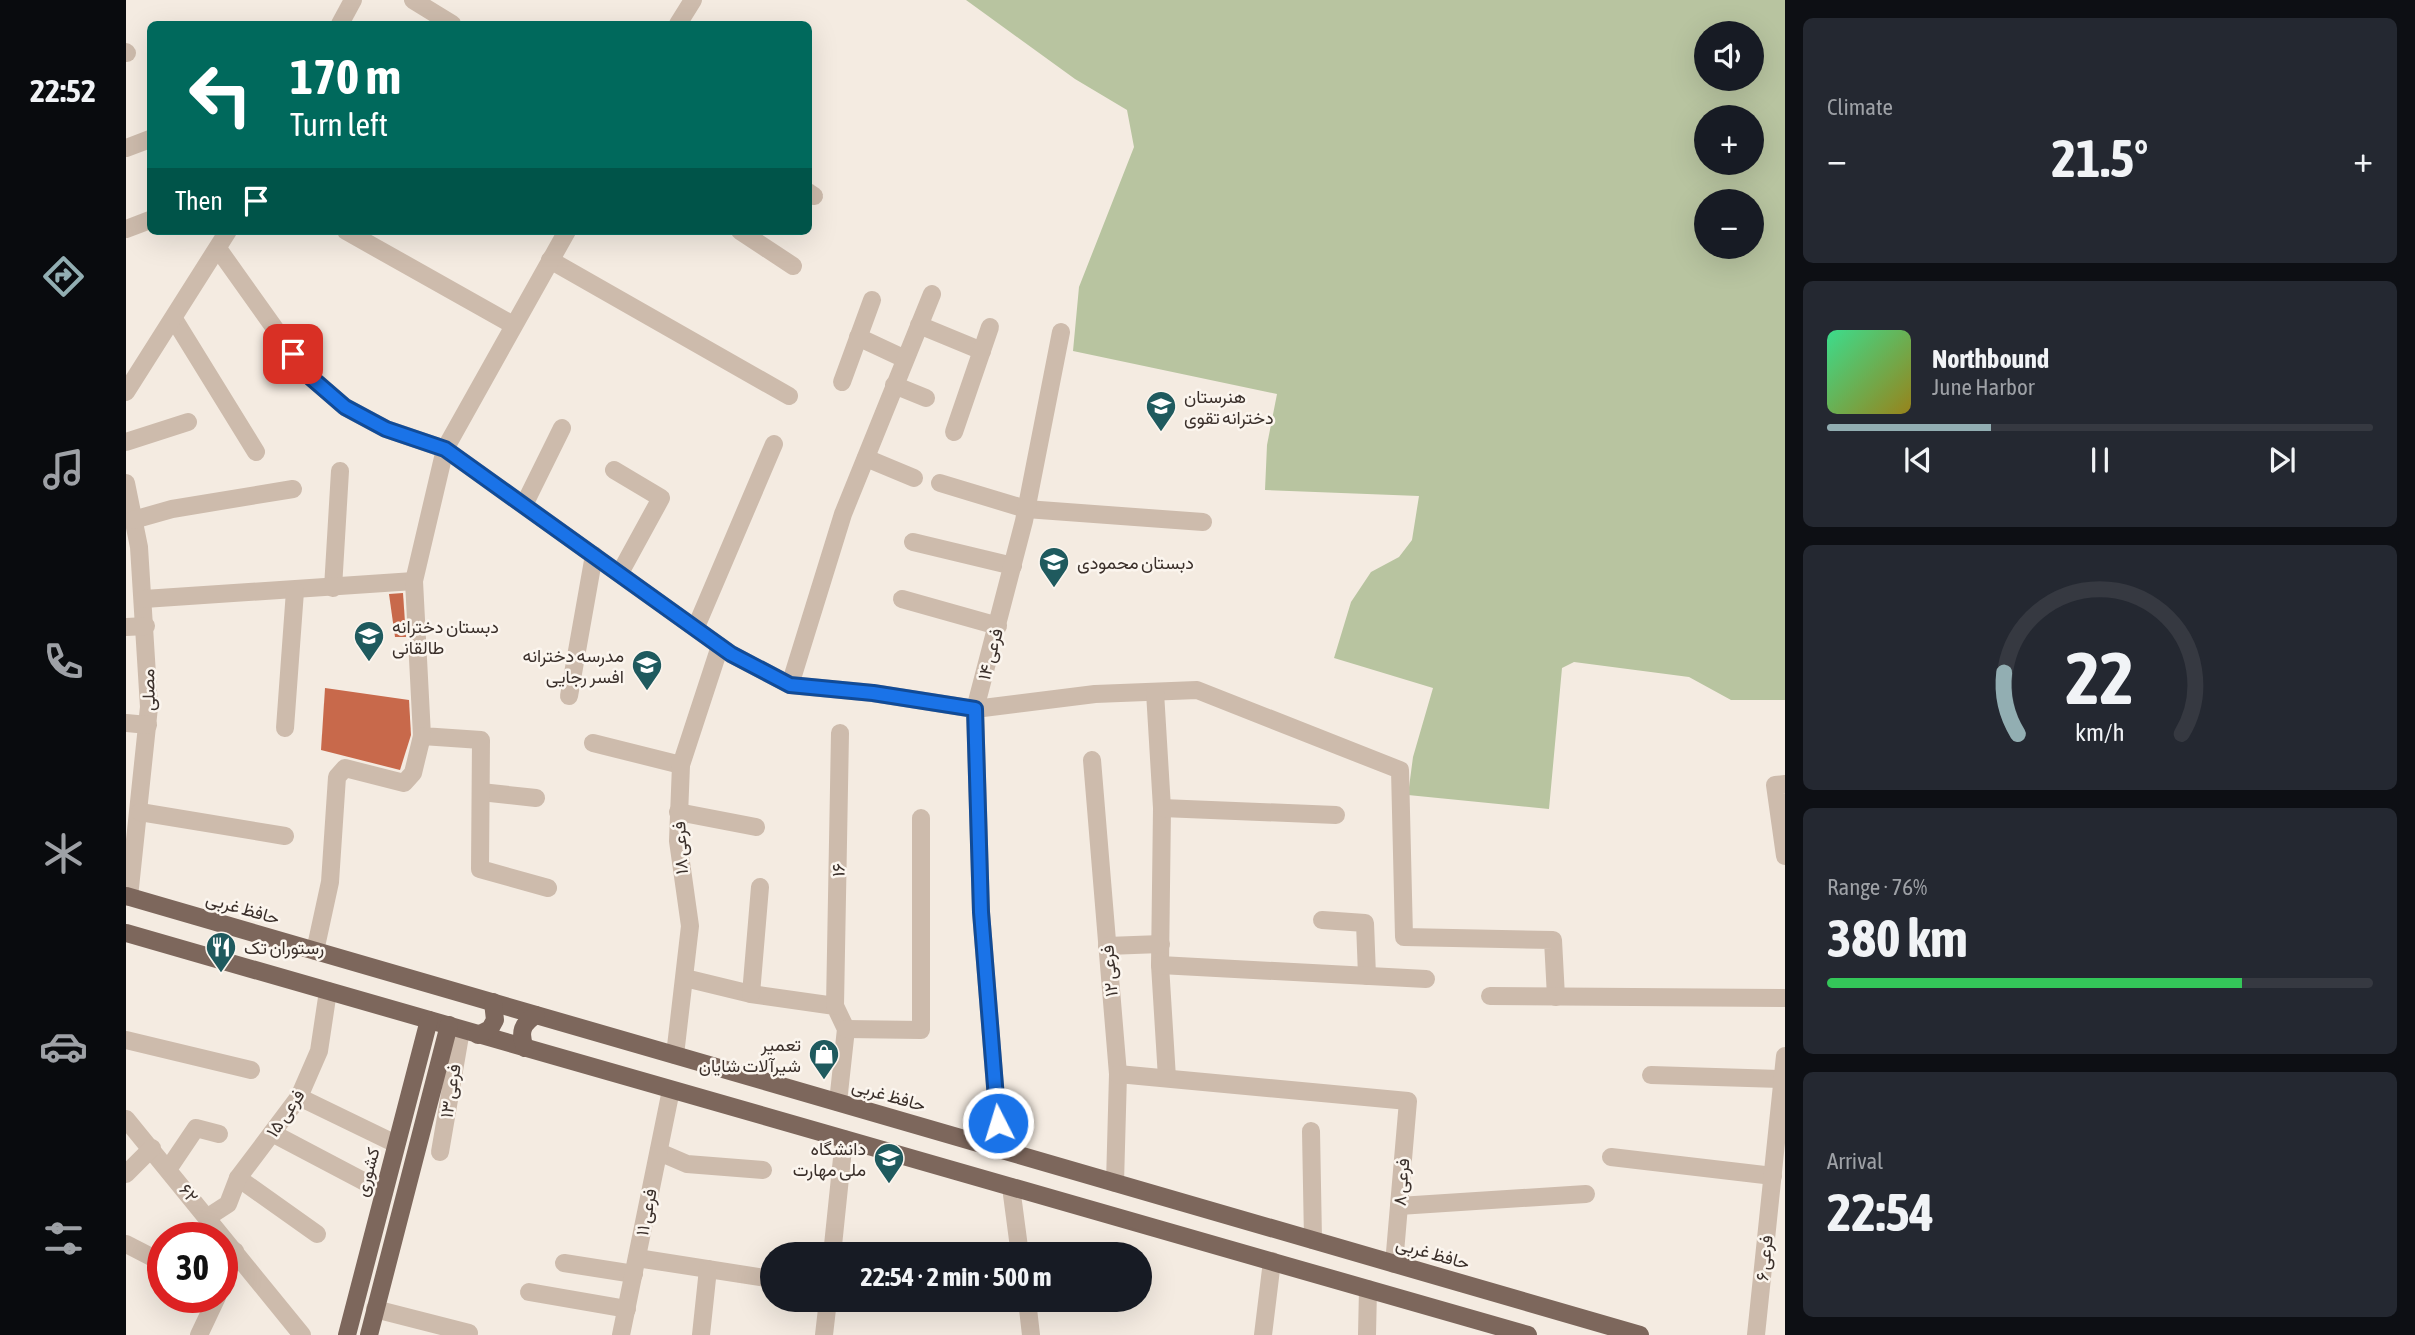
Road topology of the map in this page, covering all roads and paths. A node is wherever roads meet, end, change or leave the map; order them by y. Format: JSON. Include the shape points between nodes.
{"nodes":[{"id":1,"x":353,"y":0,"type":"edge"},
{"id":2,"x":413,"y":0,"type":"edge"},
{"id":3,"x":693,"y":0,"type":"edge"},
{"id":4,"x":342,"y":21,"type":"edge"},
{"id":5,"x":447,"y":21,"type":"edge"},
{"id":6,"x":680,"y":21,"type":"edge"},
{"id":7,"x":147,"y":140,"type":"edge"},
{"id":8,"x":126,"y":148,"type":"edge"},
{"id":9,"x":147,"y":220,"type":"edge"},
{"id":10,"x":126,"y":229,"type":"edge"},
{"id":11,"x":226,"y":235,"type":"edge"},
{"id":12,"x":353,"y":235,"type":"edge"},
{"id":13,"x":564,"y":235,"type":"edge"},
{"id":14,"x":746,"y":235,"type":"edge"},
{"id":15,"x":219,"y":250,"type":"junction"},
{"id":16,"x":550,"y":260,"type":"junction"},
{"id":17,"x":793,"y":266,"type":"dead end"},
{"id":18,"x":932,"y":294,"type":"dead end"},
{"id":19,"x":872,"y":300,"type":"dead end"},
{"id":20,"x":174,"y":319,"type":"junction"},
{"id":21,"x":513,"y":325,"type":"junction"},
{"id":22,"x":919,"y":325,"type":"junction"},
{"id":23,"x":990,"y":327,"type":"dead end"},
{"id":24,"x":1061,"y":332,"type":"dead end"},
{"id":25,"x":858,"y":337,"type":"junction"},
{"id":26,"x":982,"y":352,"type":"junction"},
{"id":27,"x":905,"y":359,"type":"junction"},
{"id":28,"x":842,"y":382,"type":"dead end"},
{"id":29,"x":894,"y":385,"type":"junction"},
{"id":30,"x":126,"y":392,"type":"edge"},
{"id":31,"x":789,"y":396,"type":"dead end"},
{"id":32,"x":926,"y":398,"type":"dead end"},
{"id":33,"x":188,"y":422,"type":"dead end"},
{"id":34,"x":562,"y":428,"type":"dead end"},
{"id":35,"x":954,"y":432,"type":"dead end"},
{"id":36,"x":126,"y":442,"type":"edge"},
{"id":37,"x":774,"y":444,"type":"dead end"},
{"id":38,"x":445,"y":449,"type":"junction"},
{"id":39,"x":256,"y":452,"type":"dead end"},
{"id":40,"x":866,"y":458,"type":"junction"},
{"id":41,"x":614,"y":470,"type":"dead end"},
{"id":42,"x":341,"y":471,"type":"dead end"},
{"id":43,"x":914,"y":478,"type":"dead end"},
{"id":44,"x":940,"y":482,"type":"dead end"},
{"id":45,"x":126,"y":483,"type":"edge"},
{"id":46,"x":293,"y":489,"type":"dead end"},
{"id":47,"x":524,"y":505,"type":"junction"},
{"id":48,"x":1026,"y":509,"type":"junction"},
{"id":49,"x":133,"y":520,"type":"junction"},
{"id":50,"x":1203,"y":522,"type":"dead end"},
{"id":51,"x":914,"y":542,"type":"dead end"},
{"id":52,"x":594,"y":555,"type":"junction"},
{"id":53,"x":1013,"y":566,"type":"junction"},
{"id":54,"x":620,"y":573,"type":"junction"},
{"id":55,"x":134,"y":575,"type":"edge"},
{"id":56,"x":414,"y":581,"type":"junction"},
{"id":57,"x":333,"y":588,"type":"junction"},
{"id":58,"x":295,"y":591,"type":"junction"},
{"id":59,"x":144,"y":599,"type":"junction"},
{"id":60,"x":902,"y":599,"type":"dead end"},
{"id":61,"x":146,"y":626,"type":"junction"},
{"id":62,"x":998,"y":626,"type":"junction"},
{"id":63,"x":126,"y":627,"type":"edge"},
{"id":64,"x":696,"y":627,"type":"junction"},
{"id":65,"x":720,"y":646,"type":"junction"},
{"id":66,"x":790,"y":685,"type":"junction"},
{"id":67,"x":1154,"y":692,"type":"junction"},
{"id":68,"x":569,"y":696,"type":"dead end"},
{"id":69,"x":975,"y":709,"type":"junction"},
{"id":70,"x":126,"y":723,"type":"edge"},
{"id":71,"x":148,"y":725,"type":"junction"},
{"id":72,"x":285,"y":727,"type":"dead end"},
{"id":73,"x":840,"y":733,"type":"dead end"},
{"id":74,"x":422,"y":736,"type":"junction"},
{"id":75,"x":593,"y":743,"type":"dead end"},
{"id":76,"x":1092,"y":760,"type":"dead end"},
{"id":77,"x":681,"y":765,"type":"junction"},
{"id":78,"x":135,"y":776,"type":"edge"},
{"id":79,"x":1785,"y":784,"type":"edge"},
{"id":80,"x":481,"y":792,"type":"junction"},
{"id":81,"x":536,"y":798,"type":"dead end"},
{"id":82,"x":1162,"y":808,"type":"junction"},
{"id":83,"x":678,"y":812,"type":"junction"},
{"id":84,"x":140,"y":813,"type":"junction"},
{"id":85,"x":1336,"y":815,"type":"dead end"},
{"id":86,"x":921,"y":818,"type":"dead end"},
{"id":87,"x":756,"y":827,"type":"dead end"},
{"id":88,"x":285,"y":836,"type":"dead end"},
{"id":89,"x":1785,"y":856,"type":"edge"},
{"id":90,"x":760,"y":887,"type":"dead end"},
{"id":91,"x":548,"y":888,"type":"dead end"},
{"id":92,"x":128,"y":897,"type":"edge"},
{"id":93,"x":1322,"y":920,"type":"dead end"},
{"id":94,"x":126,"y":933,"type":"edge"},
{"id":95,"x":1161,"y":944,"type":"junction"},
{"id":96,"x":1107,"y":946,"type":"junction"},
{"id":97,"x":315,"y":951,"type":"junction"},
{"id":98,"x":1160,"y":965,"type":"junction"},
{"id":99,"x":1367,"y":976,"type":"junction"},
{"id":100,"x":685,"y":978,"type":"junction"},
{"id":101,"x":1426,"y":979,"type":"dead end"},
{"id":102,"x":328,"y":991,"type":"junction"},
{"id":103,"x":751,"y":994,"type":"junction"},
{"id":104,"x":1490,"y":996,"type":"dead end"},
{"id":105,"x":1556,"y":997,"type":"junction"},
{"id":106,"x":1785,"y":998,"type":"edge"},
{"id":107,"x":492,"y":1002,"type":"junction"},
{"id":108,"x":536,"y":1015,"type":"junction"},
{"id":109,"x":841,"y":1018,"type":"junction"},
{"id":110,"x":429,"y":1020,"type":"junction"},
{"id":111,"x":463,"y":1030,"type":"junction"},
{"id":112,"x":126,"y":1040,"type":"edge"},
{"id":113,"x":525,"y":1048,"type":"junction"},
{"id":114,"x":674,"y":1055,"type":"junction"},
{"id":115,"x":1785,"y":1056,"type":"edge"},
{"id":116,"x":251,"y":1070,"type":"dead end"},
{"id":117,"x":1118,"y":1074,"type":"junction"},
{"id":118,"x":1651,"y":1075,"type":"dead end"},
{"id":119,"x":1167,"y":1078,"type":"junction"},
{"id":120,"x":1783,"y":1079,"type":"junction"},
{"id":121,"x":671,"y":1090,"type":"junction"},
{"id":122,"x":299,"y":1097,"type":"junction"},
{"id":123,"x":838,"y":1102,"type":"junction"},
{"id":124,"x":126,"y":1119,"type":"edge"},
{"id":125,"x":1311,"y":1131,"type":"dead end"},
{"id":126,"x":272,"y":1133,"type":"junction"},
{"id":127,"x":219,"y":1134,"type":"dead end"},
{"id":128,"x":844,"y":1139,"type":"junction"},
{"id":129,"x":396,"y":1144,"type":"junction"},
{"id":130,"x":152,"y":1148,"type":"junction"},
{"id":131,"x":1000,"y":1149,"type":"junction"},
{"id":132,"x":440,"y":1152,"type":"dead end"},
{"id":133,"x":659,"y":1152,"type":"junction"},
{"id":134,"x":1611,"y":1157,"type":"dead end"},
{"id":135,"x":169,"y":1168,"type":"junction"},
{"id":136,"x":763,"y":1170,"type":"dead end"},
{"id":137,"x":126,"y":1174,"type":"edge"},
{"id":138,"x":1773,"y":1176,"type":"junction"},
{"id":139,"x":238,"y":1178,"type":"junction"},
{"id":140,"x":1115,"y":1182,"type":"junction"},
{"id":141,"x":1011,"y":1187,"type":"junction"},
{"id":142,"x":384,"y":1192,"type":"junction"},
{"id":143,"x":1586,"y":1194,"type":"dead end"},
{"id":144,"x":1399,"y":1206,"type":"junction"},
{"id":145,"x":208,"y":1217,"type":"junction"},
{"id":146,"x":1247,"y":1221,"type":"junction"},
{"id":147,"x":212,"y":1222,"type":"edge"},
{"id":148,"x":317,"y":1234,"type":"dead end"},
{"id":149,"x":1313,"y":1240,"type":"junction"},
{"id":150,"x":833,"y":1242,"type":"edge"},
{"id":151,"x":1018,"y":1242,"type":"edge"},
{"id":152,"x":126,"y":1244,"type":"edge"},
{"id":153,"x":1236,"y":1251,"type":"junction"},
{"id":154,"x":147,"y":1255,"type":"edge"},
{"id":155,"x":238,"y":1255,"type":"edge"},
{"id":156,"x":1272,"y":1261,"type":"junction"},
{"id":157,"x":564,"y":1263,"type":"dead end"},
{"id":158,"x":1394,"y":1264,"type":"junction"},
{"id":159,"x":635,"y":1266,"type":"junction"},
{"id":160,"x":708,"y":1269,"type":"junction"},
{"id":161,"x":760,"y":1277,"type":"edge"},
{"id":162,"x":1368,"y":1289,"type":"junction"},
{"id":163,"x":529,"y":1292,"type":"dead end"},
{"id":164,"x":375,"y":1309,"type":"junction"},
{"id":165,"x":626,"y":1309,"type":"junction"},
{"id":166,"x":827,"y":1312,"type":"edge"},
{"id":167,"x":1028,"y":1312,"type":"edge"},
{"id":168,"x":209,"y":1313,"type":"edge"},
{"id":169,"x":469,"y":1333,"type":"dead end"},
{"id":170,"x":199,"y":1335,"type":"edge"},
{"id":171,"x":302,"y":1335,"type":"edge"},
{"id":172,"x":347,"y":1335,"type":"edge"},
{"id":173,"x":369,"y":1335,"type":"edge"},
{"id":174,"x":621,"y":1335,"type":"edge"},
{"id":175,"x":701,"y":1335,"type":"edge"},
{"id":176,"x":824,"y":1335,"type":"edge"},
{"id":177,"x":1031,"y":1335,"type":"edge"},
{"id":178,"x":1263,"y":1335,"type":"edge"},
{"id":179,"x":1367,"y":1335,"type":"edge"},
{"id":180,"x":1528,"y":1335,"type":"edge"},
{"id":181,"x":1640,"y":1335,"type":"edge"},
{"id":182,"x":1756,"y":1335,"type":"edge"}],
"edges":[{"from":1,"to":4,"type":"street"},
{"from":2,"to":5,"type":"street"},
{"from":3,"to":6,"type":"street"},
{"from":7,"to":8,"type":"street"},
{"from":9,"to":10,"type":"street"},
{"from":11,"to":15,"type":"street"},
{"from":12,"to":21,"type":"street"},
{"from":13,"to":16,"type":"street"},
{"from":14,"to":17,"type":"street"},
{"from":15,"to":20,"type":"street"},
{"from":15,"to":38,"type":"street","via":[[308,375],[355,413]]},
{"from":16,"to":21,"type":"street"},
{"from":16,"to":31,"type":"street"},
{"from":18,"to":22,"type":"street"},
{"from":19,"to":25,"type":"street"},
{"from":20,"to":30,"type":"street"},
{"from":20,"to":39,"type":"street"},
{"from":21,"to":38,"type":"street"},
{"from":22,"to":26,"type":"street"},
{"from":22,"to":27,"type":"street"},
{"from":23,"to":26,"type":"street"},
{"from":24,"to":48,"type":"street","name":"فرعی ۱۴"},
{"from":25,"to":27,"type":"street"},
{"from":25,"to":28,"type":"street"},
{"from":26,"to":35,"type":"street"},
{"from":27,"to":29,"type":"street"},
{"from":29,"to":32,"type":"street"},
{"from":29,"to":40,"type":"street"},
{"from":33,"to":36,"type":"street"},
{"from":34,"to":47,"type":"street"},
{"from":37,"to":64,"type":"street"},
{"from":38,"to":47,"type":"street"},
{"from":38,"to":56,"type":"street"},
{"from":40,"to":43,"type":"street"},
{"from":40,"to":66,"type":"street"},
{"from":41,"to":54,"type":"street","via":[[661,498]]},
{"from":42,"to":57,"type":"street"},
{"from":44,"to":48,"type":"street"},
{"from":45,"to":49,"type":"street","name":"مصلی"},
{"from":46,"to":49,"type":"street"},
{"from":47,"to":52,"type":"street"},
{"from":48,"to":50,"type":"street"},
{"from":48,"to":53,"type":"street","name":"فرعی ۱۴"},
{"from":49,"to":55,"type":"street","name":"مصلی"},
{"from":51,"to":53,"type":"street"},
{"from":52,"to":54,"type":"street"},
{"from":52,"to":68,"type":"street"},
{"from":53,"to":62,"type":"street","name":"فرعی ۱۴"},
{"from":54,"to":64,"type":"street"},
{"from":55,"to":59,"type":"street","name":"مصلی"},
{"from":56,"to":57,"type":"street"},
{"from":56,"to":74,"type":"street"},
{"from":57,"to":58,"type":"street"},
{"from":58,"to":59,"type":"street"},
{"from":58,"to":72,"type":"street"},
{"from":59,"to":61,"type":"street","name":"مصلی"},
{"from":60,"to":62,"type":"street"},
{"from":61,"to":63,"type":"street"},
{"from":61,"to":71,"type":"street","name":"مصلی"},
{"from":62,"to":69,"type":"street","name":"فرعی ۱۴"},
{"from":64,"to":65,"type":"street"},
{"from":65,"to":66,"type":"street"},
{"from":65,"to":77,"type":"street","name":"فرعی ۱۸"},
{"from":66,"to":69,"type":"street"},
{"from":67,"to":69,"type":"street","via":[[1095,694]]},
{"from":67,"to":82,"type":"street"},
{"from":67,"to":105,"type":"street","via":[[1197,690],[1399,770],[1404,937],[1553,940]]},
{"from":69,"to":131,"type":"street","name":"فرعی ۱۴","via":[[981,912]]},
{"from":70,"to":71,"type":"street"},
{"from":71,"to":78,"type":"street","name":"مصلی"},
{"from":73,"to":109,"type":"street","name":"۱۶"},
{"from":74,"to":80,"type":"street","via":[[481,740]]},
{"from":74,"to":97,"type":"street","via":[[413,773],[404,782],[345,768],[337,777],[330,881]]},
{"from":75,"to":77,"type":"street"},
{"from":76,"to":96,"type":"street","name":"فرعی ۱۲"},
{"from":77,"to":83,"type":"street","name":"فرعی ۱۸"},
{"from":78,"to":84,"type":"street","name":"مصلی"},
{"from":79,"to":89,"type":"street","via":[[1775,785]]},
{"from":80,"to":81,"type":"street"},
{"from":80,"to":91,"type":"street","via":[[480,869]]},
{"from":82,"to":85,"type":"street"},
{"from":82,"to":95,"type":"street"},
{"from":83,"to":87,"type":"street"},
{"from":83,"to":100,"type":"street","name":"فرعی ۱۸","via":[[681,880],[690,926]]},
{"from":84,"to":88,"type":"street"},
{"from":84,"to":92,"type":"street","name":"مصلی"},
{"from":86,"to":109,"type":"street","via":[[920,1030]]},
{"from":90,"to":103,"type":"street"},
{"from":92,"to":97,"type":"main road","name":"حافظ غربی"},
{"from":93,"to":99,"type":"street","via":[[1365,923]]},
{"from":94,"to":102,"type":"main road"},
{"from":95,"to":96,"type":"street"},
{"from":95,"to":98,"type":"street"},
{"from":96,"to":117,"type":"street","name":"فرعی ۱۲"},
{"from":97,"to":107,"type":"main road","name":"حافظ غربی"},
{"from":98,"to":99,"type":"street"},
{"from":98,"to":119,"type":"street"},
{"from":99,"to":101,"type":"street"},
{"from":100,"to":103,"type":"street"},
{"from":100,"to":114,"type":"street","name":"فرعی ۱۸"},
{"from":102,"to":110,"type":"main road"},
{"from":102,"to":122,"type":"street","name":"فرعی ۱۵","via":[[319,1051]]},
{"from":103,"to":109,"type":"street"},
{"from":104,"to":105,"type":"street"},
{"from":105,"to":106,"type":"street"},
{"from":107,"to":108,"type":"main road","name":"حافظ غربی"},
{"from":107,"to":111,"type":"main road","via":[[495,1020],[489,1029]]},
{"from":108,"to":113,"type":"main road","via":[[521,1032]]},
{"from":108,"to":114,"type":"main road","name":"حافظ غربی"},
{"from":109,"to":123,"type":"street","name":"۱۶"},
{"from":110,"to":111,"type":"main road"},
{"from":110,"to":129,"type":"main road","name":"کشوری"},
{"from":111,"to":113,"type":"main road"},
{"from":111,"to":132,"type":"street","name":"فرعی ۱۳"},
{"from":111,"to":164,"type":"main road"},
{"from":112,"to":116,"type":"street"},
{"from":113,"to":121,"type":"main road"},
{"from":114,"to":123,"type":"main road","name":"حافظ غربی"},
{"from":115,"to":120,"type":"street","name":"فرعی ۶"},
{"from":117,"to":119,"type":"street"},
{"from":117,"to":140,"type":"street","name":"فرعی ۱۲"},
{"from":118,"to":120,"type":"street"},
{"from":119,"to":144,"type":"street","name":"فرعی ۸","via":[[1408,1101]]},
{"from":120,"to":138,"type":"street","name":"فرعی ۶"},
{"from":121,"to":128,"type":"main road"},
{"from":121,"to":133,"type":"street","name":"فرعی ۱۱"},
{"from":122,"to":126,"type":"street","name":"فرعی ۱۵"},
{"from":122,"to":129,"type":"street"},
{"from":123,"to":131,"type":"main road","name":"حافظ غربی"},
{"from":124,"to":130,"type":"street","name":"۶۲"},
{"from":125,"to":149,"type":"street"},
{"from":126,"to":139,"type":"street","name":"فرعی ۱۵"},
{"from":126,"to":142,"type":"street"},
{"from":127,"to":135,"type":"street","via":[[196,1128]]},
{"from":128,"to":141,"type":"main road"},
{"from":128,"to":150,"type":"street"},
{"from":129,"to":142,"type":"main road","name":"کشوری"},
{"from":130,"to":135,"type":"street","name":"۶۲"},
{"from":130,"to":137,"type":"street"},
{"from":131,"to":140,"type":"main road","name":"حافظ غربی"},
{"from":133,"to":136,"type":"street","via":[[687,1164]]},
{"from":133,"to":159,"type":"street","name":"فرعی ۱۱"},
{"from":134,"to":138,"type":"street"},
{"from":135,"to":145,"type":"street","name":"۶۲"},
{"from":138,"to":182,"type":"street","name":"فرعی ۶"},
{"from":139,"to":145,"type":"street","name":"فرعی ۱۵","via":[[228,1204]]},
{"from":139,"to":148,"type":"street"},
{"from":140,"to":146,"type":"main road","name":"حافظ غربی"},
{"from":141,"to":151,"type":"street"},
{"from":141,"to":153,"type":"main road"},
{"from":142,"to":172,"type":"main road","name":"کشوری"},
{"from":143,"to":144,"type":"street"},
{"from":144,"to":158,"type":"street","name":"فرعی ۸"},
{"from":145,"to":147,"type":"street","name":"۶۲"},
{"from":146,"to":149,"type":"main road","name":"حافظ غربی"},
{"from":146,"to":153,"type":"main road"},
{"from":149,"to":158,"type":"main road","name":"حافظ غربی"},
{"from":152,"to":154,"type":"street"},
{"from":153,"to":156,"type":"main road"},
{"from":155,"to":171,"type":"street","name":"۶۲"},
{"from":156,"to":162,"type":"main road"},
{"from":156,"to":178,"type":"street"},
{"from":157,"to":159,"type":"street"},
{"from":158,"to":181,"type":"main road","name":"حافظ غربی"},
{"from":159,"to":160,"type":"street"},
{"from":159,"to":165,"type":"street","name":"فرعی ۱۱"},
{"from":160,"to":161,"type":"street"},
{"from":160,"to":175,"type":"street"},
{"from":162,"to":179,"type":"street"},
{"from":162,"to":180,"type":"main road"},
{"from":163,"to":165,"type":"street"},
{"from":164,"to":169,"type":"street"},
{"from":164,"to":173,"type":"main road"},
{"from":165,"to":174,"type":"street","name":"فرعی ۱۱"},
{"from":166,"to":176,"type":"street"},
{"from":167,"to":177,"type":"street"},
{"from":168,"to":170,"type":"street"}]}
